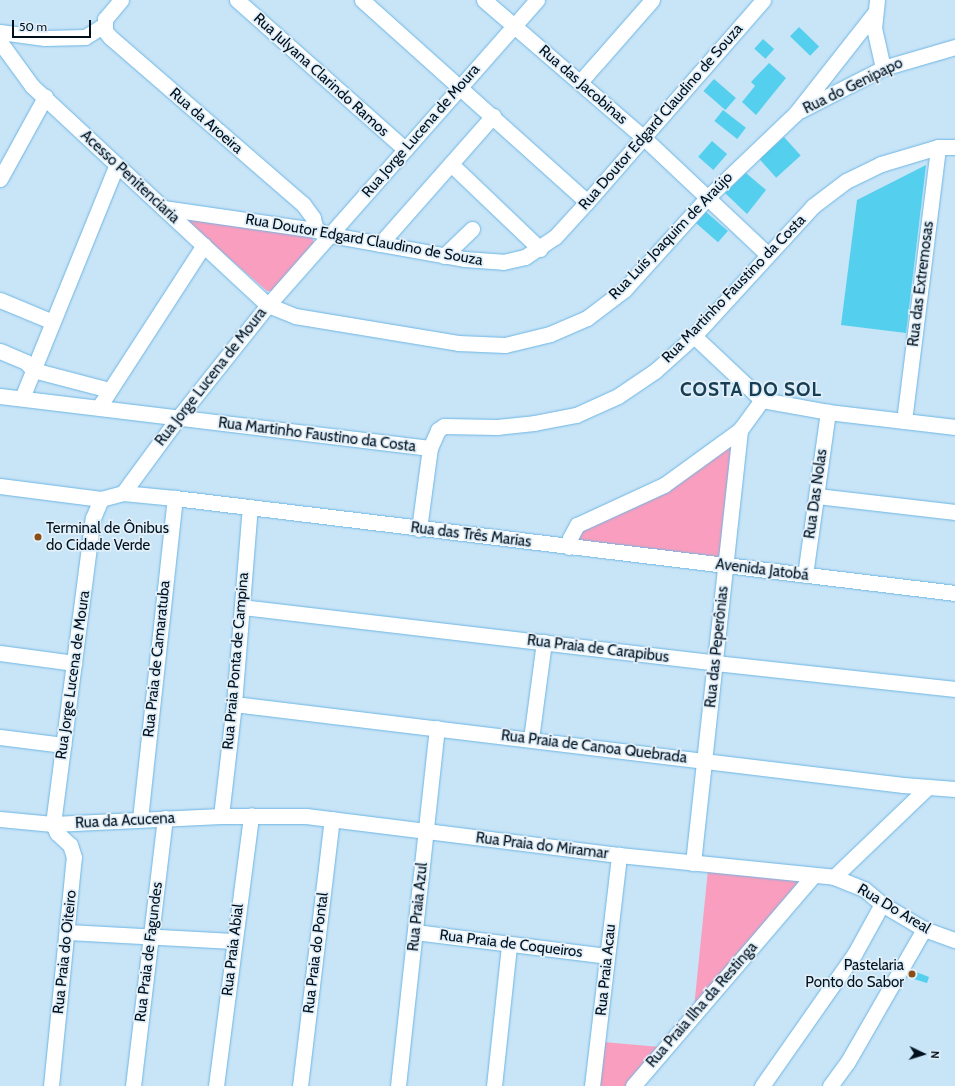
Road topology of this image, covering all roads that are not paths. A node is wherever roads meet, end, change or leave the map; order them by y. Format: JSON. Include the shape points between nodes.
{"nodes":[{"id":1,"x":121,"y":0,"type":"edge"},
{"id":2,"x":237,"y":0,"type":"edge"},
{"id":3,"x":362,"y":0,"type":"edge"},
{"id":4,"x":484,"y":0,"type":"edge"},
{"id":5,"x":537,"y":0,"type":"edge"},
{"id":6,"x":652,"y":0,"type":"edge"},
{"id":7,"x":763,"y":0,"type":"edge"},
{"id":8,"x":876,"y":7,"type":"edge"},
{"id":9,"x":107,"y":18,"type":"junction"},
{"id":10,"x":514,"y":26,"type":"junction"},
{"id":11,"x":0,"y":32,"type":"edge"},
{"id":12,"x":0,"y":42,"type":"edge"},
{"id":13,"x":955,"y":47,"type":"edge"},
{"id":14,"x":883,"y":68,"type":"junction"},
{"id":15,"x":580,"y":82,"type":"junction"},
{"id":16,"x":460,"y":86,"type":"junction"},
{"id":17,"x":45,"y":97,"type":"junction"},
{"id":18,"x":796,"y":113,"type":"junction"},
{"id":19,"x":493,"y":116,"type":"junction"},
{"id":20,"x":644,"y":138,"type":"junction"},
{"id":21,"x":938,"y":147,"type":"junction"},
{"id":22,"x":955,"y":147,"type":"edge"},
{"id":23,"x":405,"y":149,"type":"junction"},
{"id":24,"x":451,"y":164,"type":"junction"},
{"id":25,"x":116,"y":167,"type":"junction"},
{"id":26,"x":0,"y":179,"type":"edge"},
{"id":27,"x":707,"y":198,"type":"junction"},
{"id":28,"x":588,"y":202,"type":"junction"},
{"id":29,"x":163,"y":208,"type":"junction"},
{"id":30,"x":472,"y":229,"type":"dead end"},
{"id":31,"x":316,"y":230,"type":"junction"},
{"id":32,"x":331,"y":235,"type":"junction"},
{"id":33,"x":380,"y":244,"type":"junction"},
{"id":34,"x":204,"y":245,"type":"junction"},
{"id":35,"x":540,"y":249,"type":"junction"},
{"id":36,"x":767,"y":254,"type":"junction"},
{"id":37,"x":444,"y":256,"type":"junction"},
{"id":38,"x":0,"y":300,"type":"edge"},
{"id":39,"x":268,"y":305,"type":"junction"},
{"id":40,"x":52,"y":322,"type":"junction"},
{"id":41,"x":694,"y":336,"type":"junction"},
{"id":42,"x":0,"y":351,"type":"edge"},
{"id":43,"x":33,"y":370,"type":"junction"},
{"id":44,"x":109,"y":390,"type":"junction"},
{"id":45,"x":0,"y":396,"type":"edge"},
{"id":46,"x":22,"y":398,"type":"junction"},
{"id":47,"x":762,"y":400,"type":"junction"},
{"id":48,"x":99,"y":407,"type":"junction"},
{"id":49,"x":828,"y":412,"type":"junction"},
{"id":50,"x":178,"y":418,"type":"junction"},
{"id":51,"x":904,"y":421,"type":"junction"},
{"id":52,"x":955,"y":427,"type":"edge"},
{"id":53,"x":740,"y":430,"type":"junction"},
{"id":54,"x":430,"y":448,"type":"junction"},
{"id":55,"x":0,"y":486,"type":"edge"},
{"id":56,"x":123,"y":493,"type":"junction"},
{"id":57,"x":817,"y":496,"type":"junction"},
{"id":58,"x":175,"y":498,"type":"junction"},
{"id":59,"x":101,"y":499,"type":"junction"},
{"id":60,"x":250,"y":507,"type":"junction"},
{"id":61,"x":955,"y":512,"type":"edge"},
{"id":62,"x":419,"y":529,"type":"junction"},
{"id":63,"x":569,"y":547,"type":"junction"},
{"id":64,"x":726,"y":565,"type":"junction"},
{"id":65,"x":805,"y":575,"type":"junction"},
{"id":66,"x":955,"y":593,"type":"edge"},
{"id":67,"x":242,"y":607,"type":"junction"},
{"id":68,"x":544,"y":642,"type":"junction"},
{"id":69,"x":0,"y":653,"type":"edge"},
{"id":70,"x":74,"y":663,"type":"junction"},
{"id":71,"x":716,"y":664,"type":"junction"},
{"id":72,"x":955,"y":689,"type":"edge"},
{"id":73,"x":234,"y":704,"type":"junction"},
{"id":74,"x":437,"y":728,"type":"junction"},
{"id":75,"x":0,"y":737,"type":"edge"},
{"id":76,"x":531,"y":740,"type":"junction"},
{"id":77,"x":63,"y":745,"type":"junction"},
{"id":78,"x":704,"y":760,"type":"junction"},
{"id":79,"x":928,"y":787,"type":"junction"},
{"id":80,"x":955,"y":789,"type":"edge"},
{"id":81,"x":251,"y":815,"type":"junction"},
{"id":82,"x":221,"y":816,"type":"junction"},
{"id":83,"x":166,"y":818,"type":"junction"},
{"id":84,"x":140,"y":819,"type":"junction"},
{"id":85,"x":332,"y":819,"type":"junction"},
{"id":86,"x":0,"y":823,"type":"edge"},
{"id":87,"x":54,"y":824,"type":"junction"},
{"id":88,"x":426,"y":833,"type":"junction"},
{"id":89,"x":619,"y":855,"type":"junction"},
{"id":90,"x":693,"y":863,"type":"junction"},
{"id":91,"x":813,"y":876,"type":"junction"},
{"id":92,"x":834,"y":877,"type":"junction"},
{"id":93,"x":882,"y":904,"type":"junction"},
{"id":94,"x":924,"y":929,"type":"junction"},
{"id":95,"x":68,"y":932,"type":"junction"},
{"id":96,"x":415,"y":932,"type":"junction"},
{"id":97,"x":151,"y":937,"type":"junction"},
{"id":98,"x":955,"y":940,"type":"edge"},
{"id":99,"x":233,"y":941,"type":"junction"},
{"id":100,"x":509,"y":945,"type":"junction"},
{"id":101,"x":607,"y":956,"type":"junction"},
{"id":102,"x":51,"y":1086,"type":"edge"},
{"id":103,"x":132,"y":1086,"type":"edge"},
{"id":104,"x":216,"y":1086,"type":"edge"},
{"id":105,"x":300,"y":1086,"type":"edge"},
{"id":106,"x":398,"y":1086,"type":"edge"},
{"id":107,"x":494,"y":1086,"type":"edge"},
{"id":108,"x":592,"y":1086,"type":"edge"},
{"id":109,"x":633,"y":1086,"type":"edge"},
{"id":110,"x":762,"y":1086,"type":"edge"},
{"id":111,"x":830,"y":1086,"type":"edge"}],
"edges":[{"from":1,"to":9,"type":"street"},
{"from":2,"to":23,"type":"street","name":"Rua Julyana Clarindo Ramos"},
{"from":3,"to":16,"type":"street"},
{"from":4,"to":10,"type":"street","name":"Rua das Jacobinas"},
{"from":5,"to":10,"type":"street","name":"Rua Jorge Lucena de Moura"},
{"from":6,"to":15,"type":"street"},
{"from":7,"to":20,"type":"street","name":"Rua Doutor Edgard Claudino de Souza"},
{"from":8,"to":14,"type":"street","via":[[877,46]]},
{"from":8,"to":18,"type":"street","name":"Rua Luís Joaquim de Araújo"},
{"from":9,"to":11,"type":"street","via":[[85,37],[45,38]]},
{"from":9,"to":31,"type":"street","name":"Rua da Aroeira","via":[[105,31],[303,204],[313,218]]},
{"from":10,"to":15,"type":"street","name":"Rua das Jacobinas"},
{"from":10,"to":16,"type":"street","name":"Rua Jorge Lucena de Moura"},
{"from":12,"to":17,"type":"street","name":"Acesso Penitenciaria","via":[[32,86]]},
{"from":13,"to":14,"type":"street","name":"Rua do Genipapo"},
{"from":14,"to":18,"type":"street","name":"Rua do Genipapo"},
{"from":15,"to":20,"type":"street","name":"Rua das Jacobinas"},
{"from":16,"to":19,"type":"street"},
{"from":16,"to":23,"type":"street","name":"Rua Jorge Lucena de Moura"},
{"from":17,"to":25,"type":"street","name":"Acesso Penitenciaria"},
{"from":17,"to":26,"type":"street"},
{"from":18,"to":27,"type":"street","name":"Rua Luís Joaquim de Araújo"},
{"from":19,"to":24,"type":"street"},
{"from":19,"to":28,"type":"street"},
{"from":20,"to":27,"type":"street","name":"Rua das Jacobinas"},
{"from":20,"to":28,"type":"street","name":"Rua Doutor Edgard Claudino de Souza"},
{"from":21,"to":22,"type":"street","name":"Rua Martinho Faustino da Costa"},
{"from":21,"to":36,"type":"street","name":"Rua Martinho Faustino da Costa","via":[[881,164],[846,181],[813,206]]},
{"from":21,"to":51,"type":"street","name":"Rua das Extremosas"},
{"from":23,"to":32,"type":"street","name":"Rua Jorge Lucena de Moura"},
{"from":24,"to":33,"type":"street"},
{"from":24,"to":35,"type":"street"},
{"from":25,"to":29,"type":"street","name":"Acesso Penitenciaria"},
{"from":25,"to":40,"type":"street"},
{"from":27,"to":36,"type":"street","name":"Rua das Jacobinas"},
{"from":27,"to":39,"type":"street","name":"Rua Luís Joaquim de Araújo","via":[[625,289],[587,318],[550,334],[505,345],[458,343],[295,316]]},
{"from":28,"to":35,"type":"street","name":"Rua Doutor Edgard Claudino de Souza"},
{"from":29,"to":31,"type":"street","name":"Rua Doutor Edgard Claudino de Souza"},
{"from":29,"to":34,"type":"street","name":"Acesso Penitenciaria"},
{"from":30,"to":37,"type":"street"},
{"from":31,"to":32,"type":"street","name":"Rua Doutor Edgard Claudino de Souza"},
{"from":32,"to":33,"type":"street","name":"Rua Doutor Edgard Claudino de Souza"},
{"from":32,"to":39,"type":"street","name":"Rua Jorge Lucena de Moura"},
{"from":33,"to":37,"type":"street","name":"Rua Doutor Edgard Claudino de Souza"},
{"from":34,"to":39,"type":"street","name":"Acesso Penitenciaria"},
{"from":34,"to":44,"type":"street"},
{"from":35,"to":37,"type":"street","name":"Rua Doutor Edgard Claudino de Souza","via":[[525,257],[503,262]]},
{"from":36,"to":41,"type":"street","name":"Rua Martinho Faustino da Costa"},
{"from":38,"to":40,"type":"street"},
{"from":39,"to":50,"type":"street","name":"Rua Jorge Lucena de Moura"},
{"from":40,"to":43,"type":"street"},
{"from":41,"to":47,"type":"street"},
{"from":41,"to":54,"type":"street","name":"Rua Martinho Faustino da Costa","via":[[655,371],[618,396],[576,415],[512,425],[444,426],[438,430]]},
{"from":42,"to":43,"type":"street","via":[[26,362]]},
{"from":43,"to":44,"type":"street"},
{"from":43,"to":46,"type":"street"},
{"from":44,"to":48,"type":"street"},
{"from":45,"to":46,"type":"street","name":"Rua Martinho Faustino da Costa"},
{"from":46,"to":48,"type":"street","name":"Rua Martinho Faustino da Costa"},
{"from":47,"to":49,"type":"street"},
{"from":47,"to":53,"type":"street"},
{"from":48,"to":50,"type":"street","name":"Rua Martinho Faustino da Costa"},
{"from":49,"to":51,"type":"street"},
{"from":49,"to":57,"type":"street","name":"Rua Das Nolas"},
{"from":50,"to":54,"type":"street","name":"Rua Martinho Faustino da Costa"},
{"from":50,"to":56,"type":"street","name":"Rua Jorge Lucena de Moura"},
{"from":51,"to":52,"type":"street"},
{"from":53,"to":63,"type":"street","via":[[664,485],[577,525],[570,538]]},
{"from":53,"to":64,"type":"street","name":"Rua das Peperônias"},
{"from":54,"to":62,"type":"street"},
{"from":55,"to":59,"type":"street"},
{"from":56,"to":58,"type":"street","name":"Rua das Três Marias"},
{"from":56,"to":59,"type":"street"},
{"from":57,"to":61,"type":"street"},
{"from":57,"to":65,"type":"street","name":"Rua Das Nolas"},
{"from":58,"to":60,"type":"street","name":"Rua das Três Marias"},
{"from":58,"to":84,"type":"street","name":"Rua Praia de Camaratuba"},
{"from":59,"to":70,"type":"street","name":"Rua Jorge Lucena de Moura","via":[[93,518]]},
{"from":60,"to":62,"type":"street","name":"Rua das Três Marias"},
{"from":60,"to":67,"type":"street","name":"Rua Praia Ponta de Campina"},
{"from":62,"to":63,"type":"street","name":"Rua das Três Marias"},
{"from":63,"to":64,"type":"street","name":"Avenida Jatobá"},
{"from":64,"to":65,"type":"street","name":"Avenida Jatobá"},
{"from":64,"to":71,"type":"street","name":"Rua das Peperônias"},
{"from":65,"to":66,"type":"street","name":"Avenida Jatobá"},
{"from":67,"to":68,"type":"street","name":"Rua Praia de Carapibus"},
{"from":67,"to":73,"type":"street","name":"Rua Praia Ponta de Campina"},
{"from":68,"to":71,"type":"street","name":"Rua Praia de Carapibus"},
{"from":68,"to":76,"type":"street"},
{"from":69,"to":70,"type":"street"},
{"from":70,"to":77,"type":"street","name":"Rua Jorge Lucena de Moura"},
{"from":71,"to":72,"type":"street","name":"Rua Praia de Carapibus"},
{"from":71,"to":78,"type":"street","name":"Rua das Peperônias"},
{"from":73,"to":74,"type":"street","name":"Rua Praia de Canoa Quebrada"},
{"from":73,"to":82,"type":"street","name":"Rua Praia Ponta de Campina"},
{"from":74,"to":76,"type":"street","name":"Rua Praia de Canoa Quebrada"},
{"from":74,"to":88,"type":"street","name":"Rua Praia Azul"},
{"from":75,"to":77,"type":"street"},
{"from":76,"to":78,"type":"street","name":"Rua Praia de Canoa Quebrada"},
{"from":77,"to":87,"type":"street","name":"Rua Jorge Lucena de Moura"},
{"from":78,"to":79,"type":"street","name":"Rua Praia de Canoa Quebrada"},
{"from":78,"to":90,"type":"street","name":"Rua das Peperônias"},
{"from":79,"to":80,"type":"street","name":"Rua Praia de Canoa Quebrada"},
{"from":79,"to":92,"type":"street"},
{"from":81,"to":82,"type":"street","name":"Rua da Acucena"},
{"from":81,"to":85,"type":"street","name":"Rua Praia do Miramar"},
{"from":81,"to":99,"type":"street","name":"Rua Praia Abial"},
{"from":82,"to":83,"type":"street","name":"Rua da Acucena"},
{"from":83,"to":84,"type":"street","name":"Rua da Acucena"},
{"from":83,"to":97,"type":"street","name":"Rua Praia de Fagundes"},
{"from":84,"to":87,"type":"street","name":"Rua da Acucena"},
{"from":85,"to":88,"type":"street","name":"Rua Praia do Miramar"},
{"from":85,"to":105,"type":"street","name":"Rua Praia do Pontal"},
{"from":86,"to":87,"type":"street","name":"Rua da Acucena"},
{"from":87,"to":95,"type":"street","name":"Rua Praia do Oiteiro","via":[[57,833],[74,850]]},
{"from":88,"to":89,"type":"street","name":"Rua Praia do Miramar"},
{"from":88,"to":96,"type":"street","name":"Rua Praia Azul"},
{"from":89,"to":90,"type":"street","name":"Rua Praia do Miramar"},
{"from":89,"to":101,"type":"street","name":"Rua Praia Acau"},
{"from":90,"to":91,"type":"street","name":"Rua Praia do Miramar"},
{"from":91,"to":92,"type":"street","name":"Rua Praia do Miramar"},
{"from":91,"to":109,"type":"street","name":"Rua Praia Ilha da Restinga"},
{"from":92,"to":93,"type":"street","name":"Rua Do Areal","via":[[864,888]]},
{"from":93,"to":94,"type":"street","name":"Rua Do Areal"},
{"from":93,"to":110,"type":"street","via":[[855,953]]},
{"from":94,"to":98,"type":"street","name":"Rua Do Areal"},
{"from":94,"to":111,"type":"street","via":[[858,1044]]},
{"from":95,"to":97,"type":"street"},
{"from":95,"to":102,"type":"street","name":"Rua Praia do Oiteiro"},
{"from":96,"to":100,"type":"street","name":"Rua Praia de Coqueiros"},
{"from":96,"to":106,"type":"street","name":"Rua Praia Azul"},
{"from":97,"to":99,"type":"street"},
{"from":97,"to":103,"type":"street","name":"Rua Praia de Fagundes"},
{"from":99,"to":104,"type":"street","name":"Rua Praia Abial"},
{"from":100,"to":101,"type":"street","name":"Rua Praia de Coqueiros"},
{"from":100,"to":107,"type":"street"},
{"from":101,"to":108,"type":"street","name":"Rua Praia Acau"}]}
